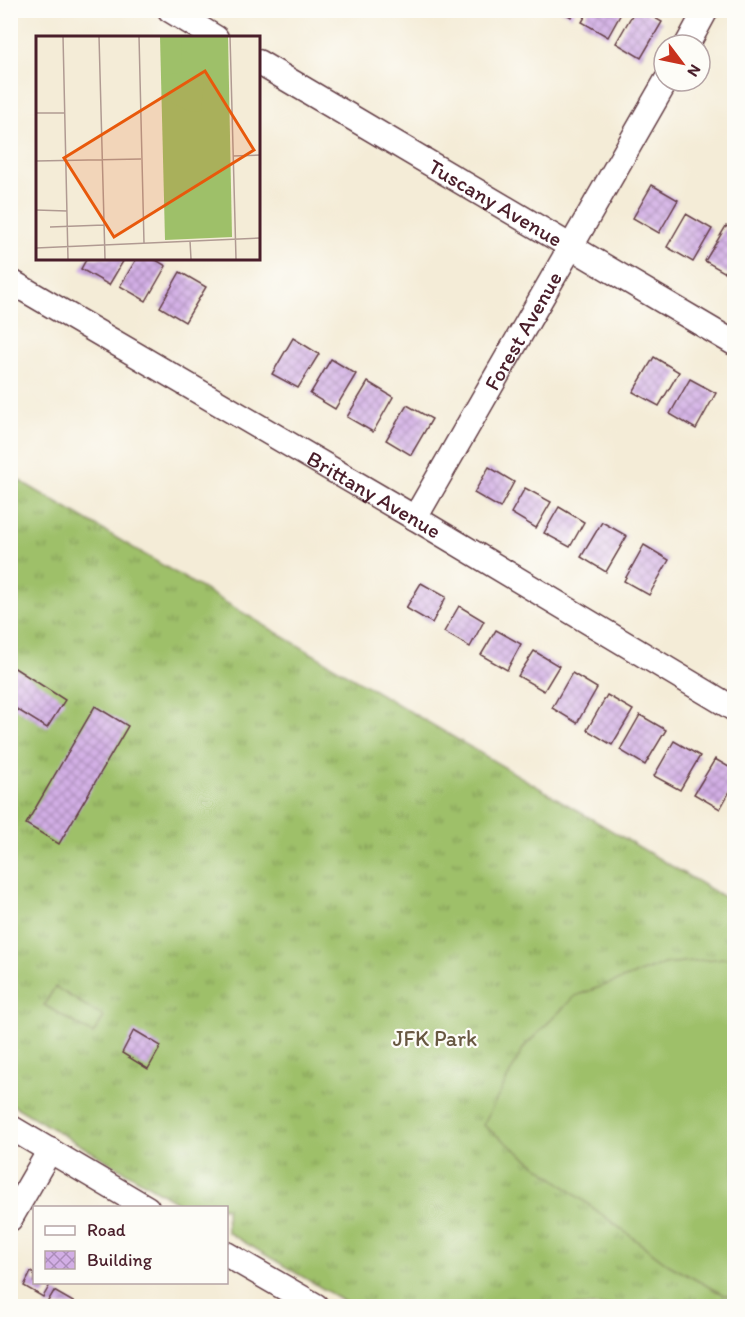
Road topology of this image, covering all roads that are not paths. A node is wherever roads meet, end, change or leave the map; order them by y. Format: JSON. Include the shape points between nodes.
{"nodes":[{"id":1,"x":170,"y":10,"type":"edge"},
{"id":2,"x":706,"y":10,"type":"edge"},
{"id":3,"x":694,"y":33,"type":"edge"},
{"id":4,"x":213,"y":36,"type":"edge"},
{"id":5,"x":260,"y":63,"type":"edge"},
{"id":6,"x":659,"y":93,"type":"edge"},
{"id":7,"x":571,"y":246,"type":"junction"},
{"id":8,"x":10,"y":281,"type":"edge"},
{"id":9,"x":735,"y":343,"type":"edge"},
{"id":10,"x":415,"y":518,"type":"junction"},
{"id":11,"x":735,"y":709,"type":"edge"},
{"id":12,"x":10,"y":1127,"type":"edge"},
{"id":13,"x":50,"y":1150,"type":"junction"},
{"id":14,"x":144,"y":1206,"type":"edge"},
{"id":15,"x":10,"y":1220,"type":"edge"},
{"id":16,"x":228,"y":1255,"type":"edge"},
{"id":17,"x":316,"y":1306,"type":"edge"}],
"edges":[{"from":1,"to":4,"type":"street"},
{"from":2,"to":3,"type":"street"},
{"from":5,"to":7,"type":"street","name":"Tuscany Avenue"},
{"from":6,"to":7,"type":"street","name":"Forest Avenue"},
{"from":7,"to":9,"type":"street","name":"Tuscany Avenue"},
{"from":7,"to":10,"type":"street","name":"Forest Avenue"},
{"from":8,"to":10,"type":"street","name":"Brittany Avenue"},
{"from":10,"to":11,"type":"street","name":"Brittany Avenue"},
{"from":12,"to":13,"type":"street"},
{"from":13,"to":14,"type":"street"},
{"from":13,"to":15,"type":"street"},
{"from":16,"to":17,"type":"street"}]}
